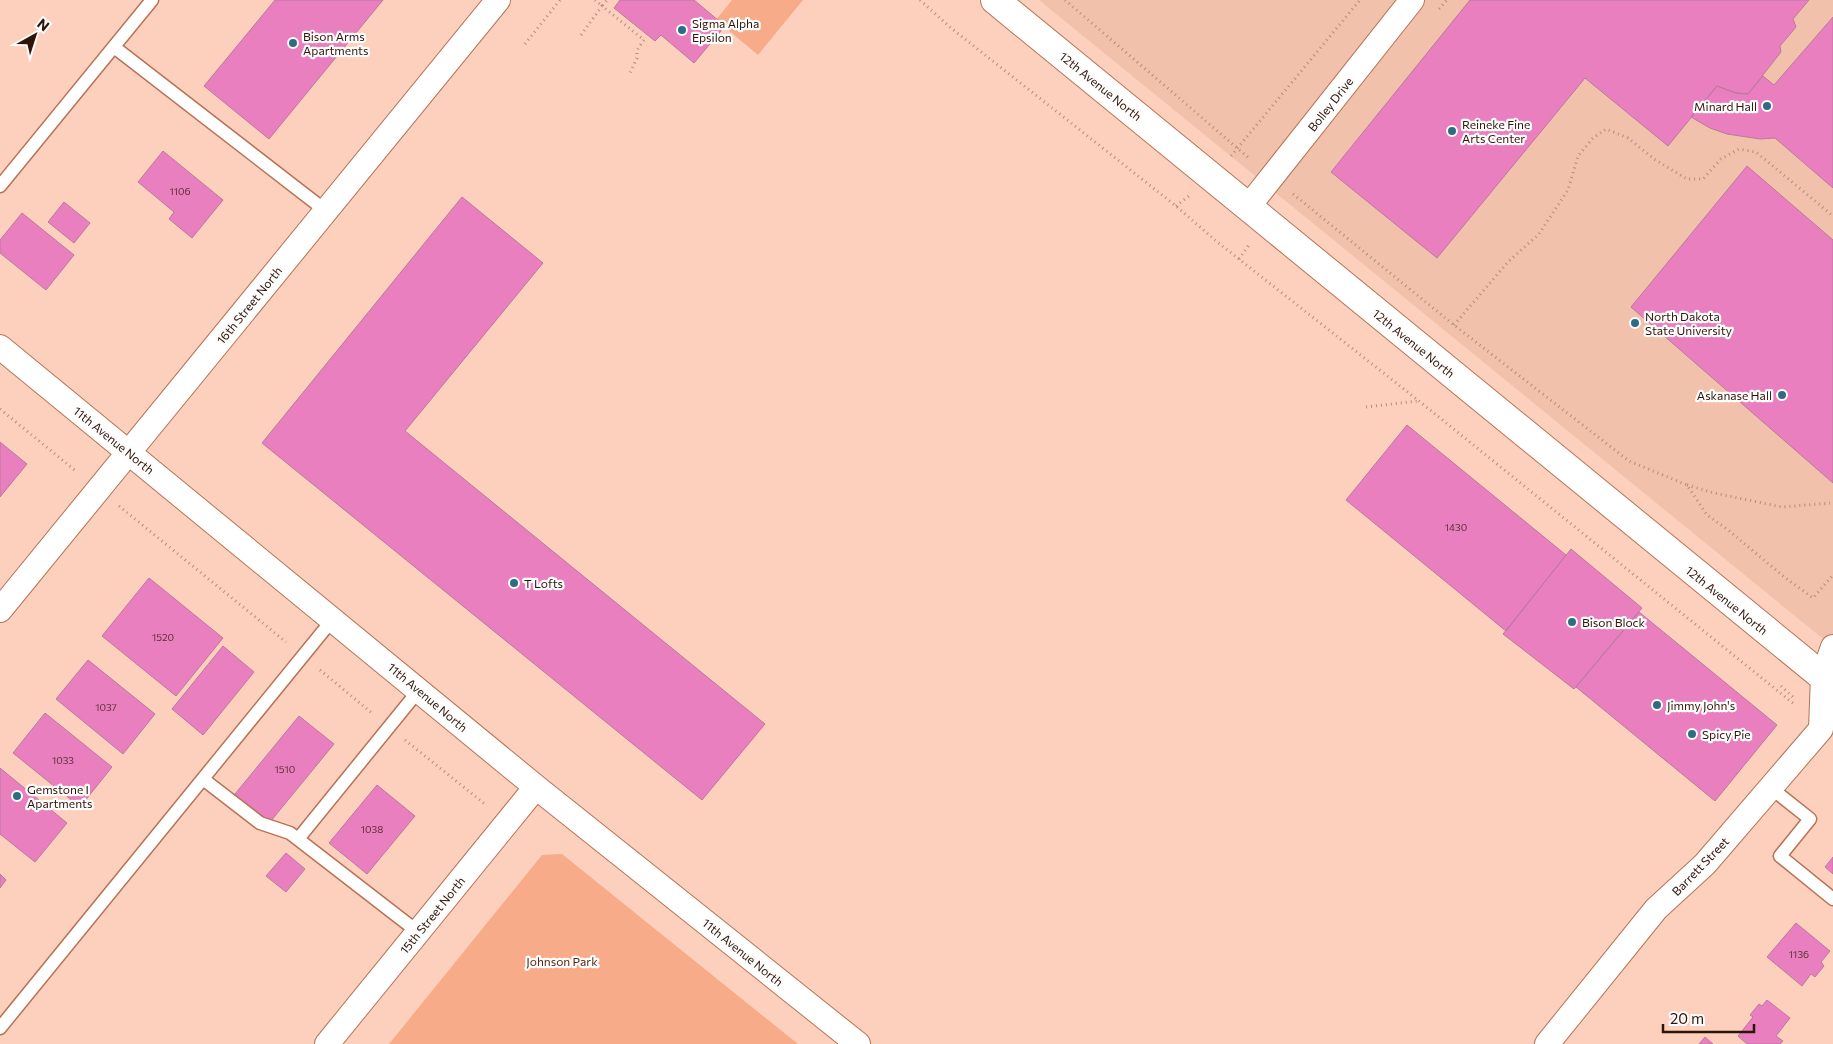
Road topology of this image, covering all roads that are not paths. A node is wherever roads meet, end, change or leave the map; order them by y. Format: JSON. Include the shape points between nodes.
{"nodes":[{"id":1,"x":152,"y":0,"type":"edge"},
{"id":2,"x":995,"y":0,"type":"edge"},
{"id":3,"x":1412,"y":0,"type":"edge"},
{"id":4,"x":492,"y":2,"type":"edge"},
{"id":5,"x":114,"y":47,"type":"junction"},
{"id":6,"x":0,"y":186,"type":"edge"},
{"id":7,"x":1248,"y":207,"type":"junction"},
{"id":8,"x":326,"y":212,"type":"junction"},
{"id":9,"x":0,"y":347,"type":"edge"},
{"id":10,"x":129,"y":452,"type":"junction"},
{"id":11,"x":0,"y":610,"type":"edge"},
{"id":12,"x":333,"y":619,"type":"junction"},
{"id":13,"x":1833,"y":648,"type":"edge"},
{"id":14,"x":1828,"y":681,"type":"edge"},
{"id":15,"x":419,"y":690,"type":"junction"},
{"id":16,"x":204,"y":779,"type":"junction"},
{"id":17,"x":536,"y":787,"type":"junction"},
{"id":18,"x":1772,"y":788,"type":"junction"},
{"id":19,"x":298,"y":839,"type":"junction"},
{"id":20,"x":1833,"y":898,"type":"edge"},
{"id":21,"x":418,"y":932,"type":"junction"},
{"id":22,"x":0,"y":1028,"type":"edge"},
{"id":23,"x":327,"y":1044,"type":"edge"},
{"id":24,"x":858,"y":1044,"type":"edge"},
{"id":25,"x":1547,"y":1044,"type":"edge"}],
"edges":[{"from":1,"to":5,"type":"lane"},
{"from":2,"to":7,"type":"main road","name":"12th Avenue North"},
{"from":3,"to":7,"type":"street","name":"Bolley Drive"},
{"from":4,"to":8,"type":"street","name":"16th Street North"},
{"from":5,"to":6,"type":"lane"},
{"from":5,"to":8,"type":"lane"},
{"from":7,"to":14,"type":"main road","name":"12th Avenue North"},
{"from":8,"to":10,"type":"street","name":"16th Street North"},
{"from":9,"to":10,"type":"street","name":"11th Avenue North"},
{"from":10,"to":11,"type":"street","name":"16th Street North"},
{"from":10,"to":12,"type":"street","name":"11th Avenue North"},
{"from":12,"to":15,"type":"street","name":"11th Avenue North"},
{"from":12,"to":16,"type":"lane"},
{"from":13,"to":14,"type":"street"},
{"from":14,"to":18,"type":"street","name":"Barrett Street","via":[[1821,729]]},
{"from":15,"to":17,"type":"street","name":"11th Avenue North"},
{"from":15,"to":19,"type":"lane"},
{"from":16,"to":19,"type":"lane","via":[[260,823]]},
{"from":16,"to":22,"type":"lane"},
{"from":17,"to":21,"type":"street","name":"15th Street North"},
{"from":17,"to":24,"type":"street","name":"11th Avenue North"},
{"from":18,"to":20,"type":"lane","via":[[1810,819],[1780,856]]},
{"from":18,"to":25,"type":"street","name":"Barrett Street","via":[[1705,864],[1656,909]]},
{"from":19,"to":21,"type":"lane"},
{"from":21,"to":23,"type":"street","name":"15th Street North"}]}
